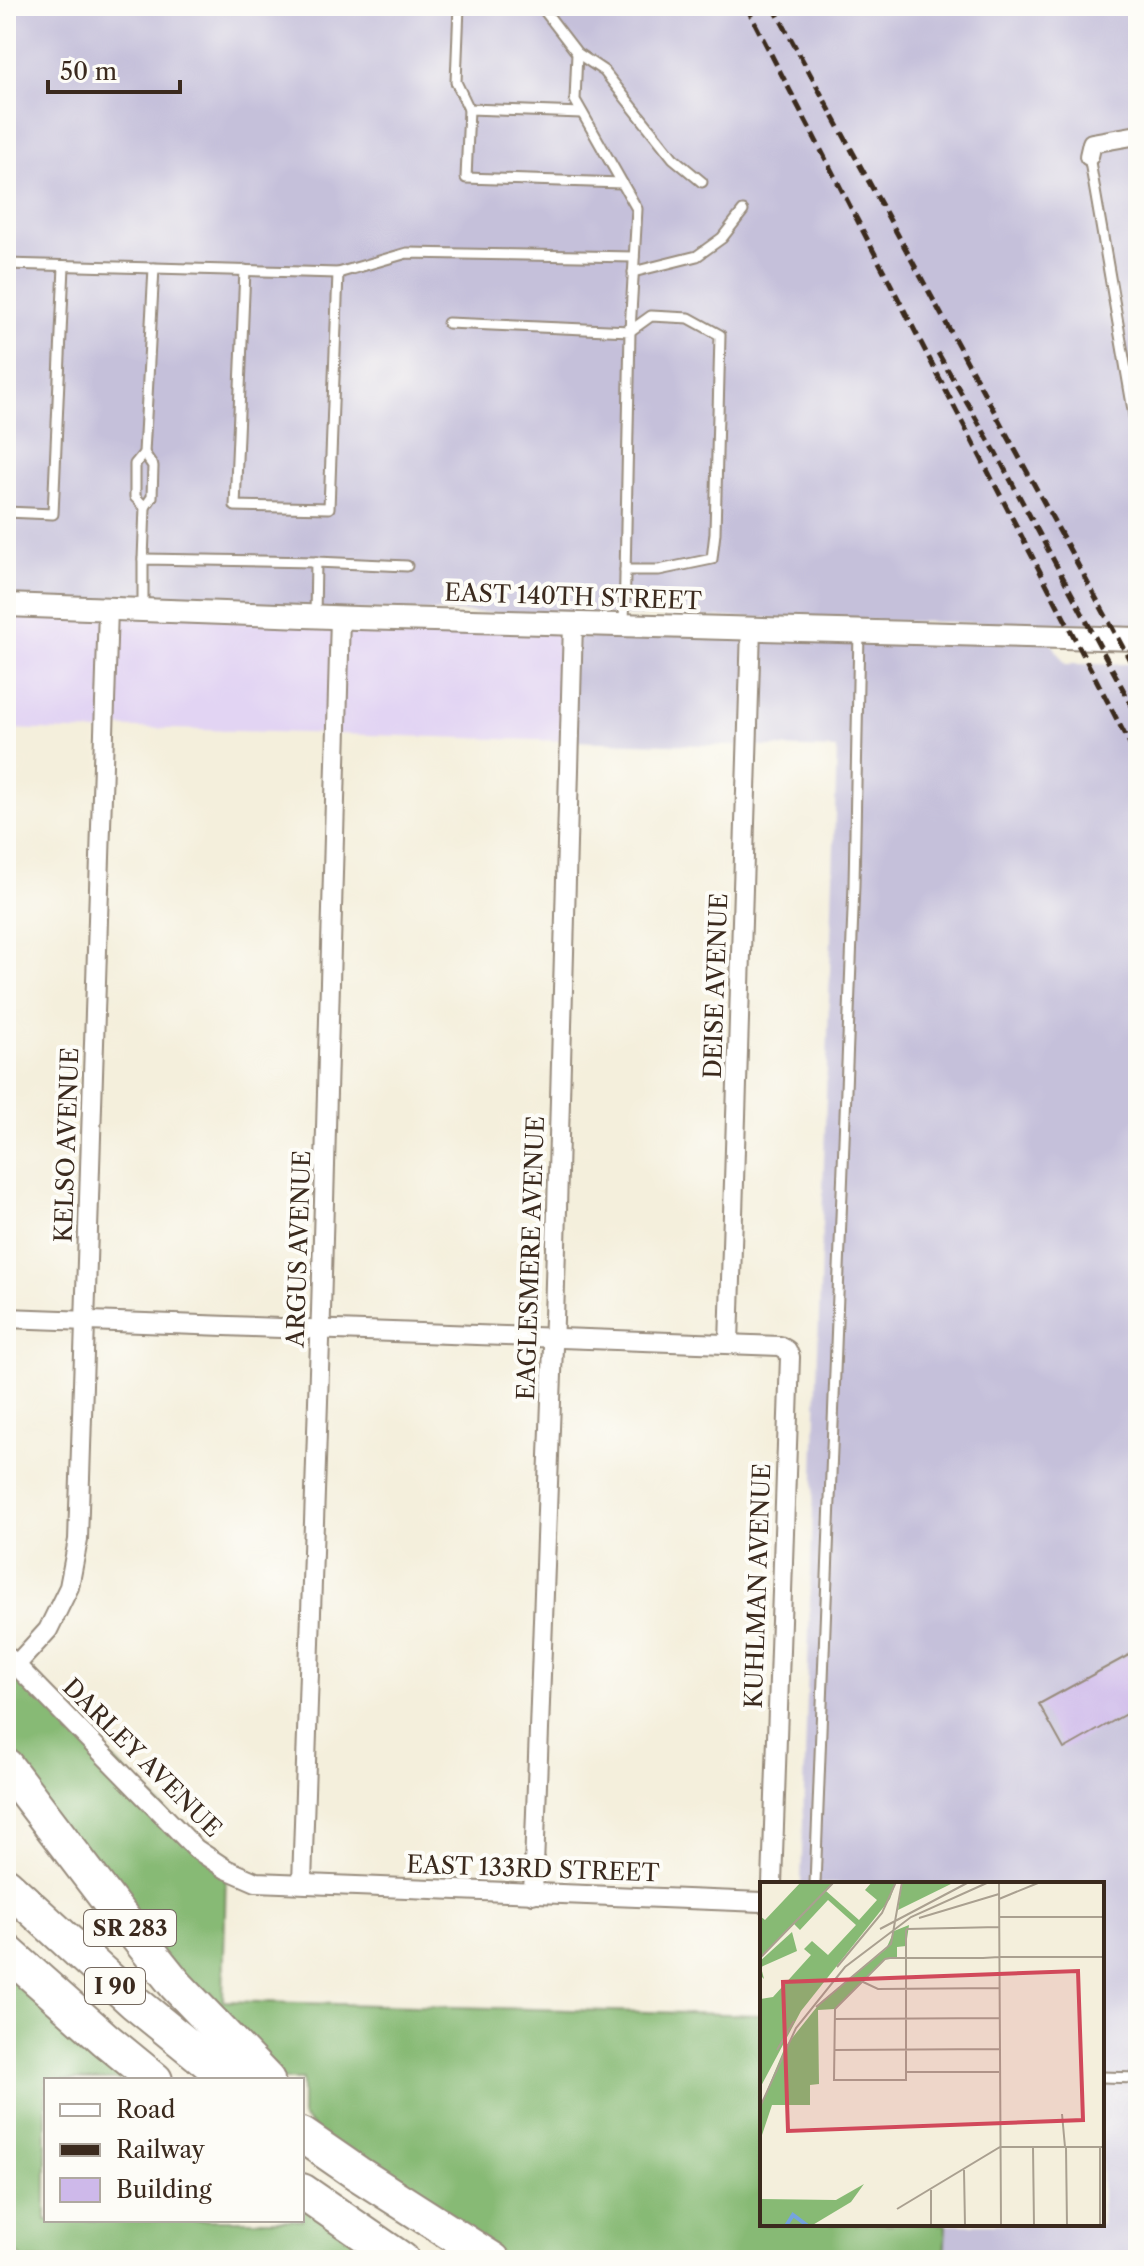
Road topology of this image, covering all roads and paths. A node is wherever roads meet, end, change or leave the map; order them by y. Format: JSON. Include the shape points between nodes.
{"nodes":[{"id":1,"x":459,"y":6,"type":"edge"},
{"id":2,"x":541,"y":6,"type":"edge"},
{"id":3,"x":577,"y":53,"type":"junction"},
{"id":4,"x":469,"y":109,"type":"junction"},
{"id":5,"x":582,"y":113,"type":"junction"},
{"id":6,"x":1138,"y":135,"type":"edge"},
{"id":7,"x":1089,"y":156,"type":"joint"},
{"id":8,"x":702,"y":182,"type":"dead end"},
{"id":9,"x":622,"y":183,"type":"junction"},
{"id":10,"x":743,"y":211,"type":"dead end"},
{"id":11,"x":634,"y":257,"type":"junction"},
{"id":12,"x":6,"y":264,"type":"edge"},
{"id":13,"x":64,"y":266,"type":"junction"},
{"id":14,"x":154,"y":268,"type":"junction"},
{"id":15,"x":245,"y":270,"type":"junction"},
{"id":16,"x":633,"y":272,"type":"junction"},
{"id":17,"x":338,"y":273,"type":"junction"},
{"id":18,"x":448,"y":323,"type":"dead end"},
{"id":19,"x":630,"y":331,"type":"junction"},
{"id":20,"x":1138,"y":439,"type":"edge"},
{"id":21,"x":144,"y":453,"type":"junction"},
{"id":22,"x":145,"y":507,"type":"junction"},
{"id":23,"x":6,"y":512,"type":"edge"},
{"id":24,"x":143,"y":559,"type":"junction"},
{"id":25,"x":316,"y":562,"type":"junction"},
{"id":26,"x":407,"y":566,"type":"dead end"},
{"id":27,"x":625,"y":570,"type":"junction"},
{"id":28,"x":6,"y":605,"type":"edge"},
{"id":29,"x":108,"y":609,"type":"junction"},
{"id":30,"x":143,"y":609,"type":"junction"},
{"id":31,"x":315,"y":616,"type":"junction"},
{"id":32,"x":340,"y":617,"type":"junction"},
{"id":33,"x":573,"y":623,"type":"junction"},
{"id":34,"x":624,"y":625,"type":"junction"},
{"id":35,"x":751,"y":628,"type":"junction"},
{"id":36,"x":859,"y":632,"type":"junction"},
{"id":37,"x":1138,"y":639,"type":"edge"},
{"id":38,"x":6,"y":1318,"type":"edge"},
{"id":39,"x":85,"y":1321,"type":"junction"},
{"id":40,"x":321,"y":1329,"type":"junction"},
{"id":41,"x":553,"y":1337,"type":"junction"},
{"id":42,"x":729,"y":1344,"type":"junction"},
{"id":43,"x":11,"y":1660,"type":"edge"},
{"id":44,"x":6,"y":1766,"type":"edge"},
{"id":45,"x":772,"y":1882,"type":"edge"},
{"id":46,"x":815,"y":1882,"type":"edge"},
{"id":47,"x":302,"y":1883,"type":"junction"},
{"id":48,"x":6,"y":1885,"type":"edge"},
{"id":49,"x":533,"y":1894,"type":"junction"},
{"id":50,"x":760,"y":1902,"type":"edge"},
{"id":51,"x":6,"y":1951,"type":"edge"},
{"id":52,"x":1104,"y":2077,"type":"edge"},
{"id":53,"x":153,"y":2078,"type":"edge"},
{"id":54,"x":228,"y":2078,"type":"edge"},
{"id":55,"x":265,"y":2078,"type":"edge"},
{"id":56,"x":1138,"y":2078,"type":"edge"},
{"id":57,"x":304,"y":2118,"type":"edge"},
{"id":58,"x":304,"y":2136,"type":"edge"},
{"id":59,"x":357,"y":2173,"type":"junction"},
{"id":60,"x":304,"y":2192,"type":"edge"},
{"id":61,"x":402,"y":2260,"type":"edge"},
{"id":62,"x":493,"y":2260,"type":"edge"}],
"edges":[{"from":1,"to":4,"type":"lane","via":[[456,82]]},
{"from":2,"to":3,"type":"lane"},
{"from":3,"to":5,"type":"lane","via":[[575,100]]},
{"from":3,"to":8,"type":"lane","via":[[604,71],[673,158]]},
{"from":4,"to":5,"type":"lane"},
{"from":4,"to":9,"type":"lane","via":[[466,178]]},
{"from":5,"to":9,"type":"lane"},
{"from":6,"to":7,"type":"street","via":[[1092,143]]},
{"from":7,"to":20,"type":"lane"},
{"from":9,"to":11,"type":"lane","via":[[637,209]]},
{"from":10,"to":16,"type":"lane","via":[[722,238],[697,256]]},
{"from":11,"to":16,"type":"lane"},
{"from":11,"to":17,"type":"lane","via":[[407,253]]},
{"from":12,"to":13,"type":"lane"},
{"from":13,"to":14,"type":"lane"},
{"from":13,"to":23,"type":"lane","via":[[53,514]]},
{"from":14,"to":15,"type":"lane"},
{"from":14,"to":21,"type":"lane"},
{"from":15,"to":17,"type":"lane"},
{"from":15,"to":17,"type":"lane","via":[[235,506],[329,508]]},
{"from":16,"to":19,"type":"lane"},
{"from":18,"to":19,"type":"lane"},
{"from":19,"to":27,"type":"lane"},
{"from":19,"to":27,"type":"lane","via":[[651,316],[689,318],[720,335],[712,559],[659,570]]},
{"from":21,"to":22,"type":"lane","via":[[153,466],[152,497]]},
{"from":21,"to":22,"type":"lane","via":[[135,464],[135,497]]},
{"from":22,"to":24,"type":"lane"},
{"from":24,"to":25,"type":"lane"},
{"from":24,"to":30,"type":"lane"},
{"from":25,"to":26,"type":"lane"},
{"from":25,"to":31,"type":"lane"},
{"from":27,"to":34,"type":"lane"},
{"from":28,"to":29,"type":"street","name":"EAST 140TH STREET"},
{"from":29,"to":30,"type":"street","name":"EAST 140TH STREET"},
{"from":29,"to":39,"type":"street","name":"KELSO AVENUE"},
{"from":30,"to":31,"type":"street","name":"EAST 140TH STREET"},
{"from":31,"to":32,"type":"street","name":"EAST 140TH STREET"},
{"from":32,"to":33,"type":"street","name":"EAST 140TH STREET"},
{"from":32,"to":40,"type":"street","name":"ARGUS AVENUE"},
{"from":33,"to":34,"type":"street","name":"EAST 140TH STREET"},
{"from":33,"to":41,"type":"street","name":"EAGLESMERE AVENUE"},
{"from":34,"to":35,"type":"street","name":"EAST 140TH STREET"},
{"from":35,"to":36,"type":"street","name":"EAST 140TH STREET"},
{"from":35,"to":42,"type":"street","name":"DEISE AVENUE"},
{"from":36,"to":37,"type":"street","name":"EAST 140TH STREET"},
{"from":36,"to":46,"type":"lane"},
{"from":38,"to":39,"type":"street","name":"KUHLMAN AVENUE"},
{"from":39,"to":40,"type":"street","name":"KUHLMAN AVENUE"},
{"from":39,"to":43,"type":"street","name":"KELSO AVENUE","via":[[78,1540],[69,1587],[48,1630]]},
{"from":40,"to":41,"type":"street","name":"KUHLMAN AVENUE"},
{"from":40,"to":47,"type":"street","name":"ARGUS AVENUE"},
{"from":41,"to":42,"type":"street","name":"KUHLMAN AVENUE"},
{"from":41,"to":49,"type":"street","name":"EAGLESMERE AVENUE"},
{"from":42,"to":45,"type":"street","name":"KUHLMAN AVENUE","via":[[780,1346],[790,1357]]},
{"from":43,"to":47,"type":"street","name":"DARLEY AVENUE","via":[[196,1849],[256,1882]]},
{"from":44,"to":55,"type":"highway","number":"SR 283","via":[[176,1985]]},
{"from":47,"to":49,"type":"street","name":"EAST 133RD STREET"},
{"from":48,"to":54,"type":"highway","number":"I 90","via":[[134,2002]]},
{"from":49,"to":50,"type":"street","name":"EAST 133RD STREET"},
{"from":51,"to":53,"type":"highway","number":"I 90"},
{"from":52,"to":56,"type":"lane"},
{"from":57,"to":59,"type":"highway"},
{"from":58,"to":59,"type":"highway"},
{"from":59,"to":62,"type":"highway"},
{"from":60,"to":61,"type":"highway"}]}
